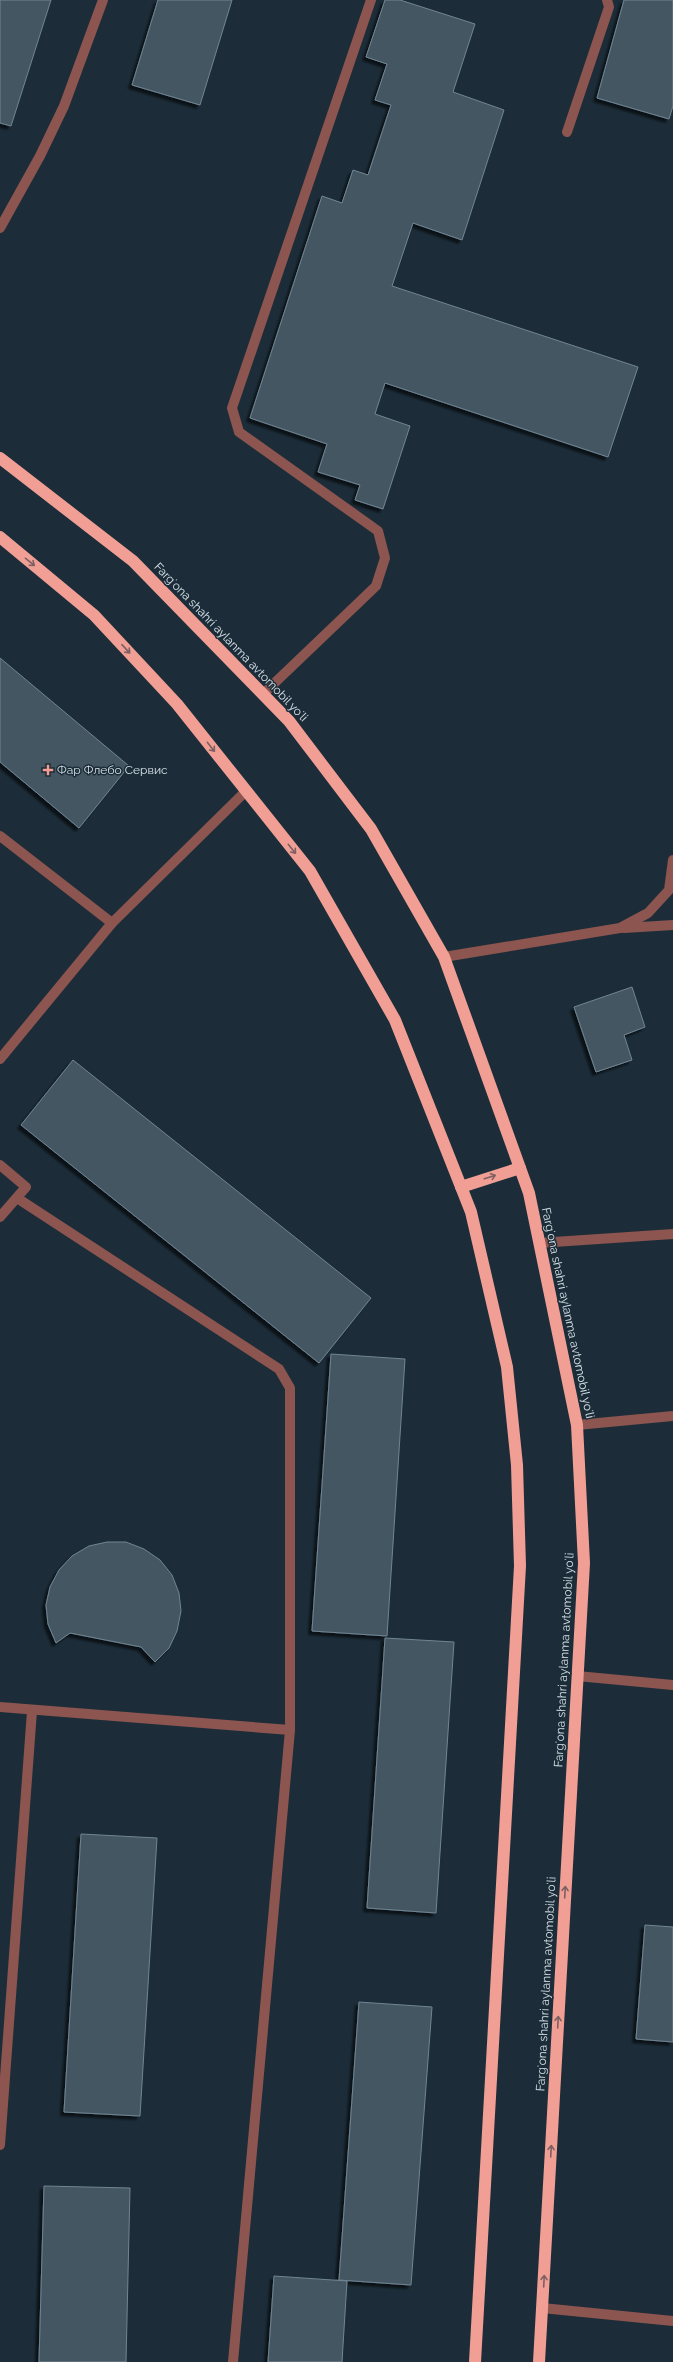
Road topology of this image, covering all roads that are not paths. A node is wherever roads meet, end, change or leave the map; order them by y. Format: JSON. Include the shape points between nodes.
{"nodes":[{"id":1,"x":103,"y":0,"type":"edge"},
{"id":2,"x":371,"y":0,"type":"edge"},
{"id":3,"x":607,"y":0,"type":"edge"},
{"id":4,"x":567,"y":132,"type":"dead end"},
{"id":5,"x":0,"y":228,"type":"edge"},
{"id":6,"x":0,"y":458,"type":"edge"},
{"id":7,"x":0,"y":537,"type":"edge"},
{"id":8,"x":263,"y":694,"type":"junction"},
{"id":9,"x":246,"y":791,"type":"junction"},
{"id":10,"x":0,"y":836,"type":"edge"},
{"id":11,"x":673,"y":860,"type":"edge"},
{"id":12,"x":112,"y":923,"type":"junction"},
{"id":13,"x":673,"y":925,"type":"edge"},
{"id":14,"x":620,"y":928,"type":"junction"},
{"id":15,"x":444,"y":957,"type":"junction"},
{"id":16,"x":0,"y":1060,"type":"edge"},
{"id":17,"x":0,"y":1165,"type":"edge"},
{"id":18,"x":520,"y":1168,"type":"junction"},
{"id":19,"x":461,"y":1187,"type":"junction"},
{"id":20,"x":17,"y":1198,"type":"junction"},
{"id":21,"x":0,"y":1217,"type":"edge"},
{"id":22,"x":673,"y":1234,"type":"edge"},
{"id":23,"x":539,"y":1243,"type":"junction"},
{"id":24,"x":673,"y":1416,"type":"edge"},
{"id":25,"x":577,"y":1425,"type":"junction"},
{"id":26,"x":577,"y":1676,"type":"junction"},
{"id":27,"x":673,"y":1684,"type":"edge"},
{"id":28,"x":0,"y":1707,"type":"edge"},
{"id":29,"x":32,"y":1711,"type":"junction"},
{"id":30,"x":290,"y":1730,"type":"junction"},
{"id":31,"x":0,"y":2145,"type":"edge"},
{"id":32,"x":542,"y":2308,"type":"junction"},
{"id":33,"x":673,"y":2321,"type":"edge"},
{"id":34,"x":233,"y":2362,"type":"edge"},
{"id":35,"x":475,"y":2362,"type":"edge"},
{"id":36,"x":539,"y":2362,"type":"edge"}],
"edges":[{"from":1,"to":5,"type":"street","via":[[64,106]]},
{"from":2,"to":8,"type":"street","via":[[232,408],[239,432],[378,531],[385,558],[376,586]]},
{"from":3,"to":4,"type":"street","via":[[609,7]]},
{"from":6,"to":8,"type":"highway","name":"Fargʻona shahri aylanma avtomobil yoʻli","via":[[133,560]]},
{"from":7,"to":9,"type":"highway","one_way":true,"via":[[94,615],[177,704]]},
{"from":8,"to":15,"type":"highway","name":"Fargʻona shahri aylanma avtomobil yoʻli","via":[[289,721],[371,829]]},
{"from":9,"to":12,"type":"street"},
{"from":9,"to":19,"type":"highway","one_way":true,"via":[[310,871],[395,1020]]},
{"from":10,"to":12,"type":"street"},
{"from":11,"to":14,"type":"street","via":[[668,890],[648,913]]},
{"from":12,"to":16,"type":"street"},
{"from":13,"to":14,"type":"street"},
{"from":14,"to":15,"type":"street"},
{"from":15,"to":18,"type":"highway","name":"Fargʻona shahri aylanma avtomobil yoʻli"},
{"from":17,"to":20,"type":"street","via":[[26,1187]]},
{"from":19,"to":18,"type":"highway","one_way":true},
{"from":18,"to":23,"type":"highway","name":"Fargʻona shahri aylanma avtomobil yoʻli","via":[[529,1193]]},
{"from":19,"to":35,"type":"highway","via":[[471,1212],[508,1368],[517,1465],[520,1566]]},
{"from":20,"to":21,"type":"street"},
{"from":20,"to":30,"type":"street","via":[[279,1369],[290,1388]]},
{"from":22,"to":23,"type":"street"},
{"from":23,"to":25,"type":"highway","name":"Fargʻona shahri aylanma avtomobil yoʻli"},
{"from":24,"to":25,"type":"street"},
{"from":25,"to":26,"type":"highway","name":"Fargʻona shahri aylanma avtomobil yoʻli","via":[[584,1563]]},
{"from":26,"to":27,"type":"street"},
{"from":32,"to":26,"type":"highway","name":"Fargʻona shahri aylanma avtomobil yoʻli","one_way":true},
{"from":28,"to":29,"type":"street"},
{"from":29,"to":30,"type":"street"},
{"from":29,"to":31,"type":"street"},
{"from":30,"to":34,"type":"street"},
{"from":32,"to":33,"type":"street"},
{"from":32,"to":36,"type":"highway","name":"Fargʻona shahri aylanma avtomobil yoʻli"}]}
